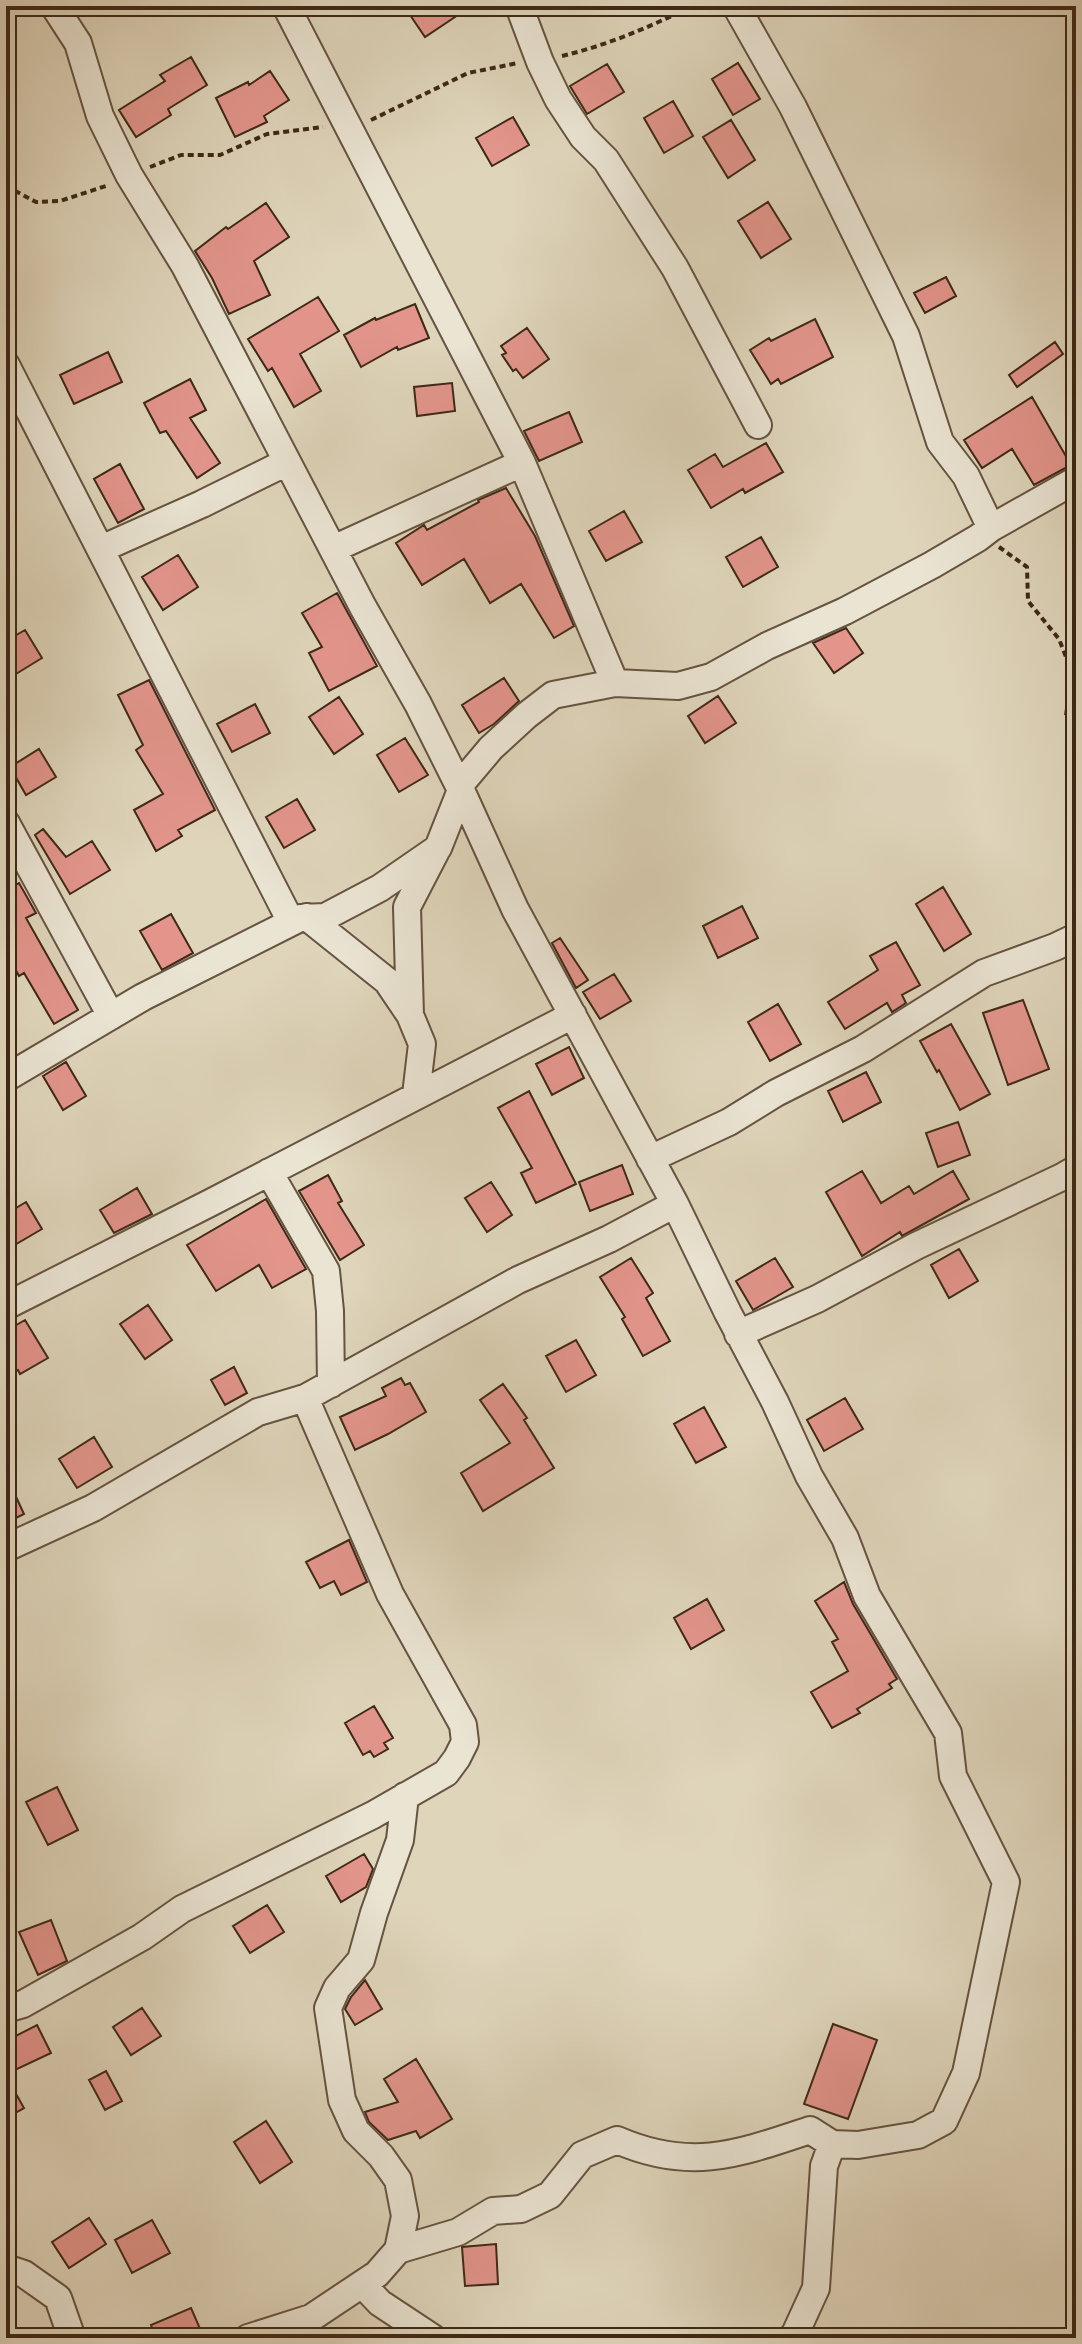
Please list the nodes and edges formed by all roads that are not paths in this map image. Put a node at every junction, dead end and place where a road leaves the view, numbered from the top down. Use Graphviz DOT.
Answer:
graph roads {
  1 [pos="54,6"];
  2 [pos="286,6"];
  3 [pos="519,6"];
  4 [pos="736,6"];
  5 [pos="6,365"];
  6 [pos="13,395"];
  7 [pos="758,425"];
  8 [pos="287,462"];
  9 [pos="522,463"];
  10 [pos="1076,480"];
  11 [pos="984,533"];
  12 [pos="101,549"];
  13 [pos="333,549"];
  14 [pos="615,683"];
  15 [pos="460,788"];
  16 [pos="6,823"];
  17 [pos="438,848"];
  18 [pos="299,920"];
  19 [pos="1076,937"];
  20 [pos="410,1015"];
  21 [pos="573,1015"];
  22 [pos="111,1016"];
  23 [pos="6,1078"];
  24 [pos="416,1095"];
  25 [pos="650,1159"];
  26 [pos="1076,1169"];
  27 [pos="269,1172"];
  28 [pos="675,1204"];
  29 [pos="6,1306"];
  30 [pos="738,1334"];
  31 [pos="331,1384"];
  32 [pos="305,1398"];
  33 [pos="6,1548"];
  34 [pos="405,1796"];
  35 [pos="6,2009"];
  36 [pos="832,2144"];
  37 [pos="398,2250"];
  38 [pos="6,2268"];
  39 [pos="362,2284"];
  40 [pos="72,2338"];
  41 [pos="248,2338"];
  42 [pos="433,2338"];
  43 [pos="791,2338"];
  1 -- 8 [label="street"];
  2 -- 9 [label="street"];
  3 -- 7 [label="street"];
  4 -- 11 [label="street"];
  5 -- 6 [label="street"];
  6 -- 12 [label="street"];
  8 -- 12 [label="street"];
  8 -- 13 [label="street"];
  9 -- 13 [label="street"];
  9 -- 14 [label="street"];
  10 -- 11 [label="street"];
  11 -- 14 [label="street"];
  12 -- 18 [label="street"];
  13 -- 15 [label="street"];
  14 -- 15 [label="street"];
  15 -- 17 [label="street"];
  15 -- 21 [label="street"];
  16 -- 22 [label="street"];
  17 -- 18 [label="street"];
  17 -- 20 [label="street"];
  18 -- 20 [label="street"];
  18 -- 22 [label="street"];
  19 -- 25 [label="street"];
  20 -- 24 [label="street"];
  21 -- 24 [label="street"];
  21 -- 25 [label="street"];
  22 -- 23 [label="street"];
  24 -- 27 [label="street"];
  25 -- 28 [label="street"];
  26 -- 30 [label="street"];
  27 -- 29 [label="street"];
  27 -- 31 [label="street"];
  28 -- 30 [label="street"];
  28 -- 31 [label="street"];
  30 -- 36 [label="street"];
  31 -- 32 [label="street"];
  32 -- 33 [label="street"];
  32 -- 34 [label="street"];
  34 -- 35 [label="street"];
  34 -- 37 [label="street"];
  36 -- 37 [label="street"];
  36 -- 43 [label="street"];
  37 -- 39 [label="street"];
  38 -- 40 [label="street"];
  39 -- 41 [label="street"];
  39 -- 42 [label="street"];
}
